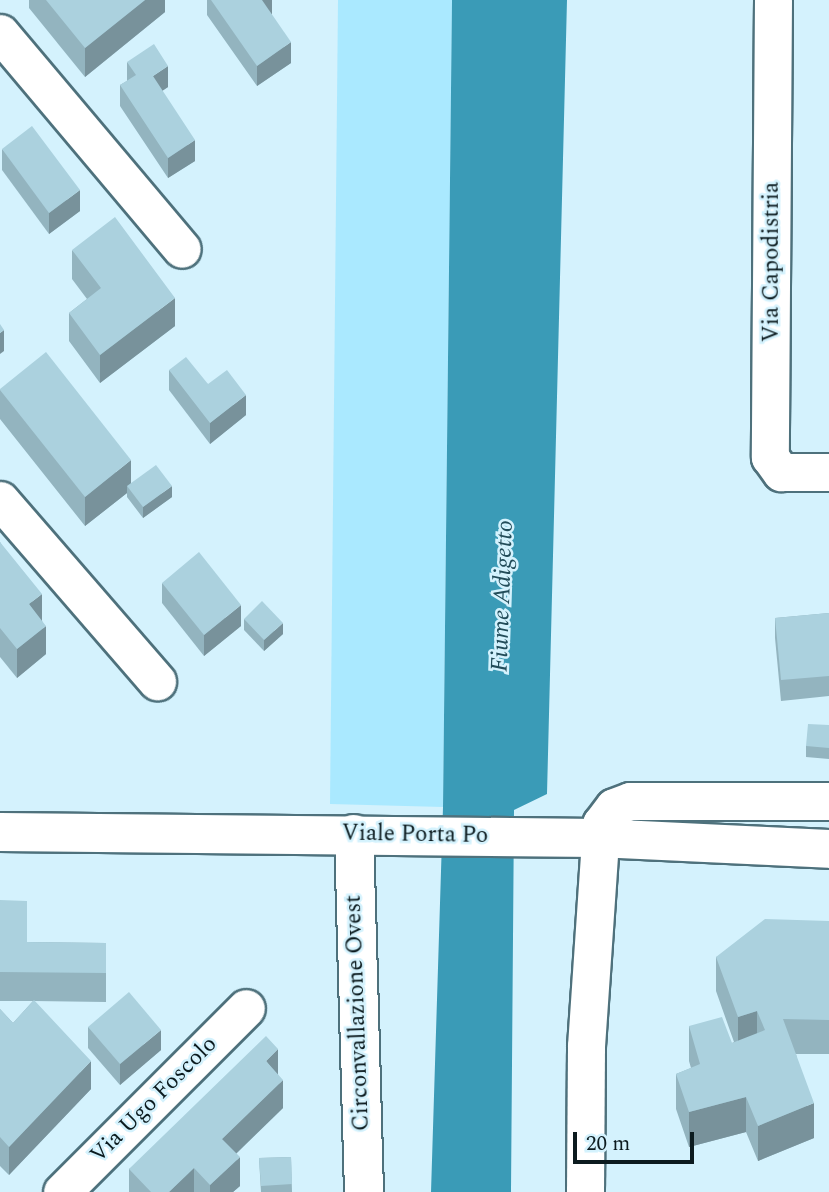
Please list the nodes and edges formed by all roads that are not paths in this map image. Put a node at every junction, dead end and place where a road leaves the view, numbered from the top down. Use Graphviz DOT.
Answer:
graph roads {
  1 [pos="773,0"];
  2 [pos="0,33"];
  3 [pos="182,249"];
  4 [pos="829,472"];
  5 [pos="0,500"];
  6 [pos="157,681"];
  7 [pos="829,801"];
  8 [pos="0,832"];
  9 [pos="354,834"];
  10 [pos="582,838"];
  11 [pos="829,849"];
  12 [pos="246,1008"];
  13 [pos="62,1192"];
  14 [pos="364,1192"];
  15 [pos="585,1192"];
  1 -- 4 [label="street, Via Capodistria"];
  2 -- 3 [label="street"];
  5 -- 6 [label="street"];
  7 -- 10 [label="street"];
  8 -- 9 [label="main road, Viale Porta Po"];
  9 -- 10 [label="main road, Viale Porta Po"];
  9 -- 14 [label="main road, Circonvallazione Ovest"];
  10 -- 11 [label="main road, Viale Porta Po"];
  10 -- 15 [label="street"];
  12 -- 13 [label="street, Via Ugo Foscolo"];
}
